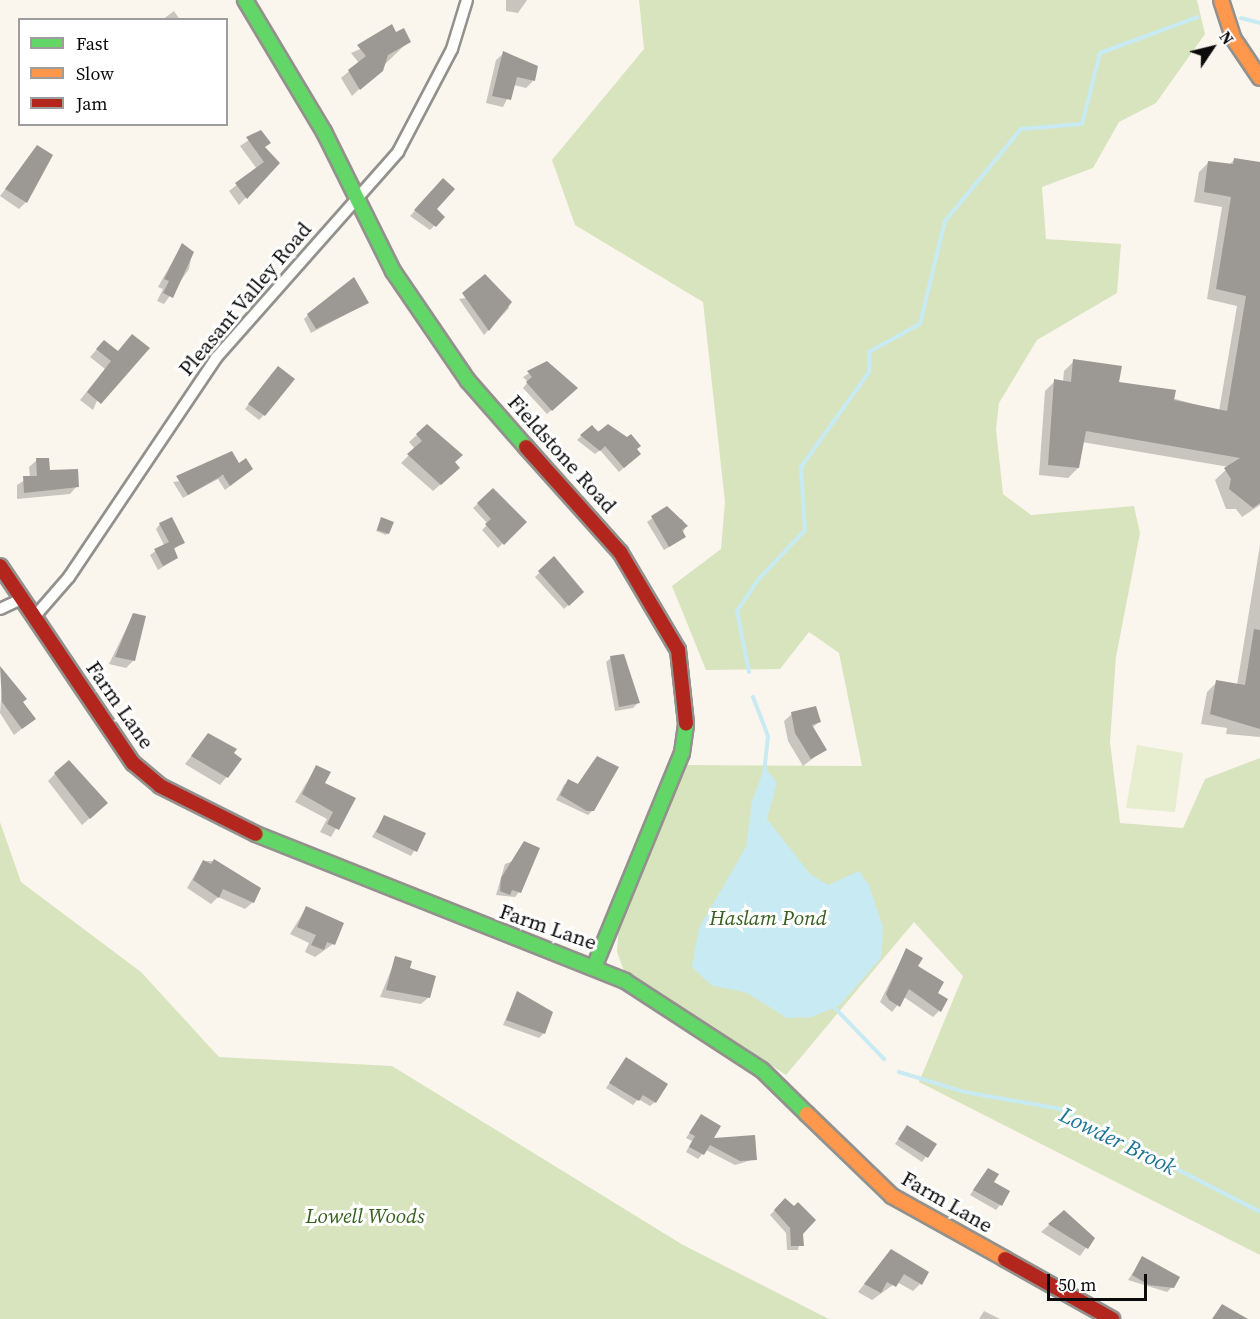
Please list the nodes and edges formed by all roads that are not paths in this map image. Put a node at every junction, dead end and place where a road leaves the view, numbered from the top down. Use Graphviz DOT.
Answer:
graph roads {
  1 [pos="245,0"];
  2 [pos="466,0"];
  3 [pos="1221,0"];
  4 [pos="1260,78"];
  5 [pos="357,199"];
  6 [pos="0,566"];
  7 [pos="24,598"];
  8 [pos="0,609"];
  9 [pos="36,615"];
  10 [pos="595,965"];
  11 [pos="1112,1319"];
  1 -- 5 [label="street, Fieldstone Road"];
  2 -- 5 [label="street, Pleasant Valley Road"];
  3 -- 4 [label="street"];
  5 -- 9 [label="street, Pleasant Valley Road"];
  5 -- 10 [label="street, Fieldstone Road"];
  6 -- 7 [label="street, Farm Lane"];
  7 -- 8 [label="street"];
  7 -- 9 [label="street, Farm Lane"];
  9 -- 10 [label="street, Farm Lane"];
  10 -- 11 [label="street, Farm Lane"];
}
